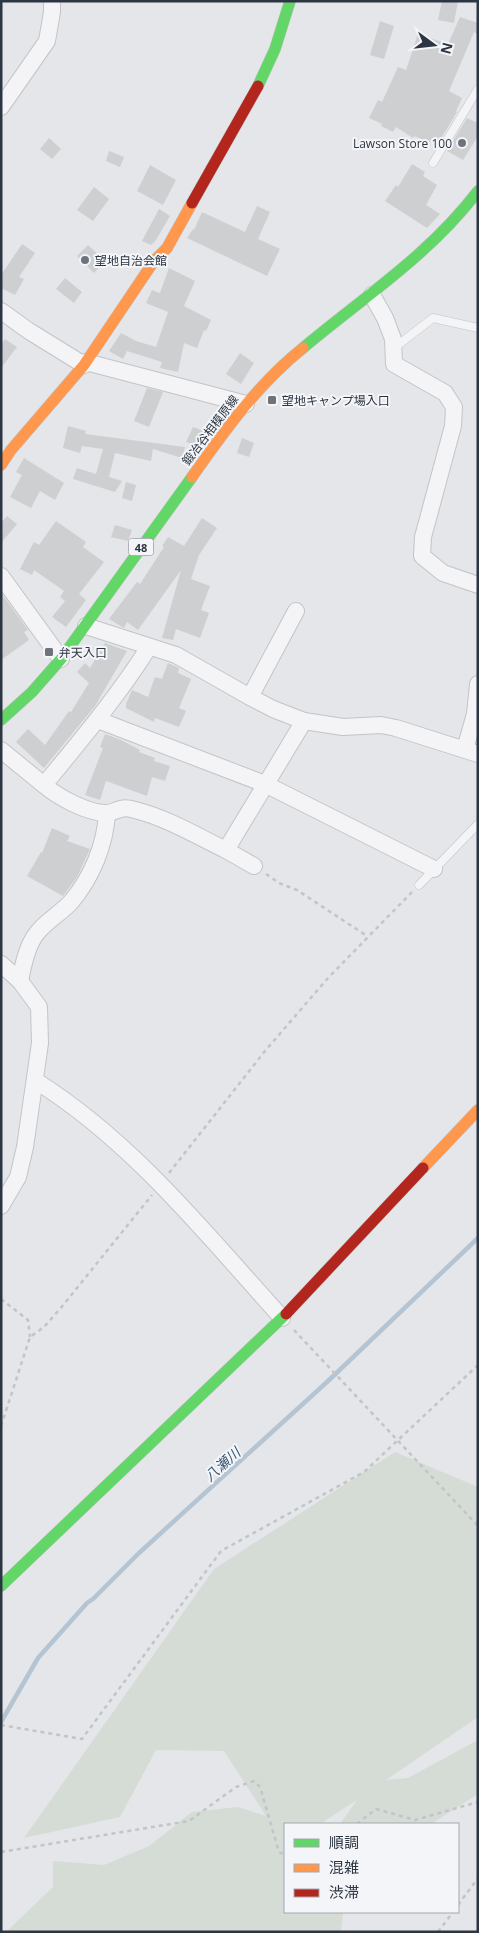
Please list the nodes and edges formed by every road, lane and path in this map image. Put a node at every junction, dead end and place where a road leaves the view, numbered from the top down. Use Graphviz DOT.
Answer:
graph roads {
  1 [pos="52,1"];
  2 [pos="290,1"];
  3 [pos="478,90"];
  4 [pos="1,106"];
  5 [pos="433,163"];
  6 [pos="478,191"];
  7 [pos="372,295"];
  8 [pos="2,313"];
  9 [pos="478,328"];
  10 [pos="393,348"];
  11 [pos="85,364"];
  12 [pos="246,404"];
  13 [pos="1,465"];
  14 [pos="1,576"];
  15 [pos="478,585"];
  16 [pos="296,611"];
  17 [pos="86,626"];
  18 [pos="149,647"];
  19 [pos="62,659"];
  20 [pos="478,684"];
  21 [pos="250,698"];
  22 [pos="1,720"];
  23 [pos="98,720"];
  24 [pos="304,720"];
  25 [pos="1,750"];
  26 [pos="471,752"];
  27 [pos="265,784"];
  28 [pos="44,785"];
  29 [pos="107,814"];
  30 [pos="478,824"];
  31 [pos="226,850"];
  32 [pos="254,866"];
  33 [pos="434,869"];
  34 [pos="419,885"];
  35 [pos="367,936"];
  36 [pos="1,964"];
  37 [pos="20,980"];
  38 [pos="36,1081"];
  39 [pos="478,1110"];
  40 [pos="161,1184"];
  41 [pos="1,1206"];
  42 [pos="1,1299"];
  43 [pos="282,1318"];
  44 [pos="30,1337"];
  45 [pos="478,1365"];
  46 [pos="1,1426"];
  47 [pos="396,1440"];
  48 [pos="478,1526"];
  49 [pos="1,1586"];
  50 [pos="1,1725"];
  51 [pos="478,1802"];
  52 [pos="358,1823"];
  53 [pos="1,1852"];
  54 [pos="284,1854"];
  55 [pos="478,1878"];
  56 [pos="459,1904"];
  57 [pos="452,1913"];
  58 [pos="438,1932"];
  1 -- 4 [label="street"];
  2 -- 11 [label="street"];
  3 -- 5 [label="lane"];
  6 -- 7 [label="street, 鍛冶谷相模原線 / 48"];
  7 -- 10 [label="street"];
  7 -- 12 [label="street, 鍛冶谷相模原線 / 48"];
  8 -- 11 [label="street"];
  9 -- 10 [label="lane"];
  10 -- 15 [label="street"];
  11 -- 12 [label="street"];
  11 -- 13 [label="street"];
  12 -- 17 [label="street, 鍛冶谷相模原線 / 48"];
  14 -- 19 [label="street"];
  16 -- 21 [label="street"];
  17 -- 18 [label="street"];
  17 -- 19 [label="street, 鍛冶谷相模原線 / 48"];
  18 -- 21 [label="street"];
  18 -- 23 [label="street"];
  19 -- 22 [label="street, 鍛冶谷相模原線 / 48"];
  20 -- 26 [label="street"];
  21 -- 24 [label="street"];
  23 -- 27 [label="street"];
  23 -- 28 [label="street"];
  24 -- 26 [label="street"];
  24 -- 27 [label="street"];
  25 -- 28 [label="street"];
  27 -- 31 [label="street"];
  27 -- 33 [label="street"];
  28 -- 29 [label="street"];
  29 -- 31 [label="street"];
  29 -- 37 [label="street"];
  30 -- 33 [label="lane"];
  31 -- 32 [label="street"];
  32 -- 35 [label="path"];
  33 -- 34 [label="lane"];
  34 -- 35 [label="path"];
  35 -- 40 [label="path"];
  36 -- 37 [label="street"];
  37 -- 38 [label="street"];
  38 -- 40 [label="street"];
  38 -- 41 [label="street"];
  39 -- 43 [label="street"];
  40 -- 43 [label="street"];
  40 -- 44 [label="path"];
  42 -- 44 [label="path"];
  43 -- 47 [label="path"];
  43 -- 49 [label="street"];
  44 -- 46 [label="path"];
  45 -- 47 [label="path"];
  47 -- 48 [label="path"];
  47 -- 50 [label="path"];
  51 -- 52 [label="path"];
  53 -- 54 [label="path"];
  55 -- 56 [label="path"];
  57 -- 58 [label="path"];
}
